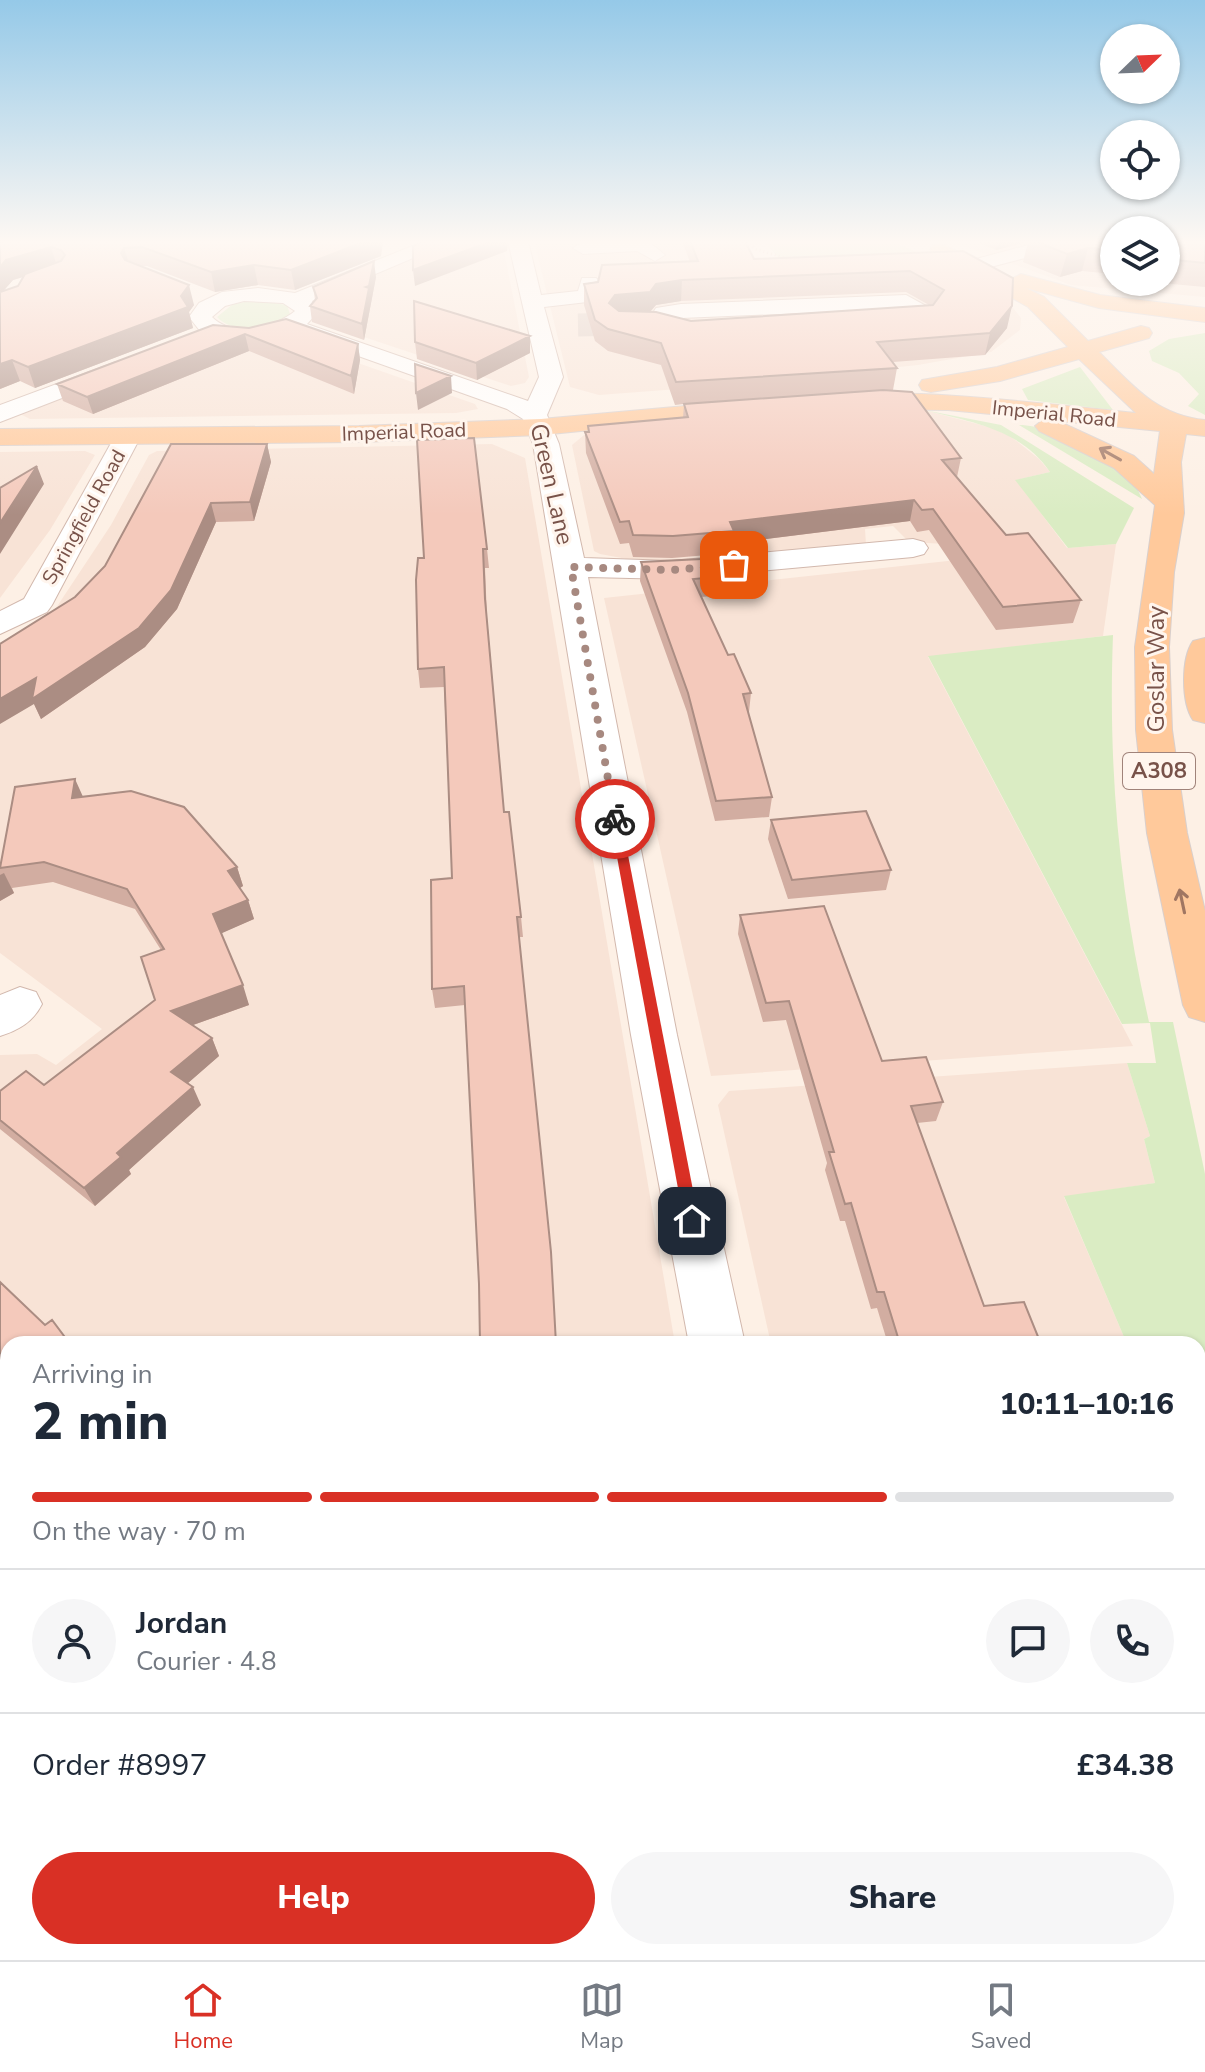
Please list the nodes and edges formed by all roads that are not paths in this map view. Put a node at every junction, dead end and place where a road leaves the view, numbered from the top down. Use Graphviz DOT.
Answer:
graph roads {
  1 [pos="209,332"];
  2 [pos="311,332"];
  3 [pos="536,332"];
  4 [pos="675,332"];
  5 [pos="700,332"];
  6 [pos="1069,332"];
  7 [pos="1144,332"];
  8 [pos="1141,333"];
  9 [pos="187,341"];
  10 [pos="1082,347"];
  11 [pos="144,358"];
  12 [pos="973,405"];
  13 [pos="762,407"];
  14 [pos="0,414"];
  15 [pos="537,421"];
  16 [pos="1162,425"];
  17 [pos="1205,428"];
  18 [pos="128,436"];
  19 [pos="0,437"];
  20 [pos="1205,442"];
  21 [pos="1170,503"];
  22 [pos="913,548"];
  23 [pos="571,567"];
  24 [pos="0,624"];
  25 [pos="1205,648"];
  26 [pos="1205,712"];
  27 [pos="1205,1005"];
  28 [pos="715,1336"];
  1 -- 9 [label="street"];
  2 -- 15 [label="street"];
  3 -- 15 [label="street, Green Lane"];
  4 -- 5 [label="street"];
  6 -- 10 [label="main road"];
  7 -- 8 [label="main road, Imperial Road"];
  8 -- 10 [label="main road, Imperial Road"];
  8 -- 16 [label="main road"];
  10 -- 12 [label="main road, Imperial Road"];
  10 -- 16 [label="main road"];
  11 -- 14 [label="street"];
  12 -- 16 [label="main road, Imperial Road"];
  21 -- 12 [label="main road, one-way"];
  13 -- 15 [label="main road, Imperial Road"];
  15 -- 18 [label="main road, Imperial Road"];
  15 -- 23 [label="street, Green Lane"];
  16 -- 17 [label="main road, Imperial Road"];
  16 -- 20 [label="main road"];
  16 -- 21 [label="main road, Goslar Way / A308"];
  18 -- 19 [label="main road, Imperial Road"];
  18 -- 24 [label="street, Springfield Road"];
  27 -- 21 [label="main road, Goslar Way / A308, one-way"];
  22 -- 23 [label="street"];
  23 -- 28 [label="street, Green Lane"];
  25 -- 26 [label="main road, Goslar Way"];
}
